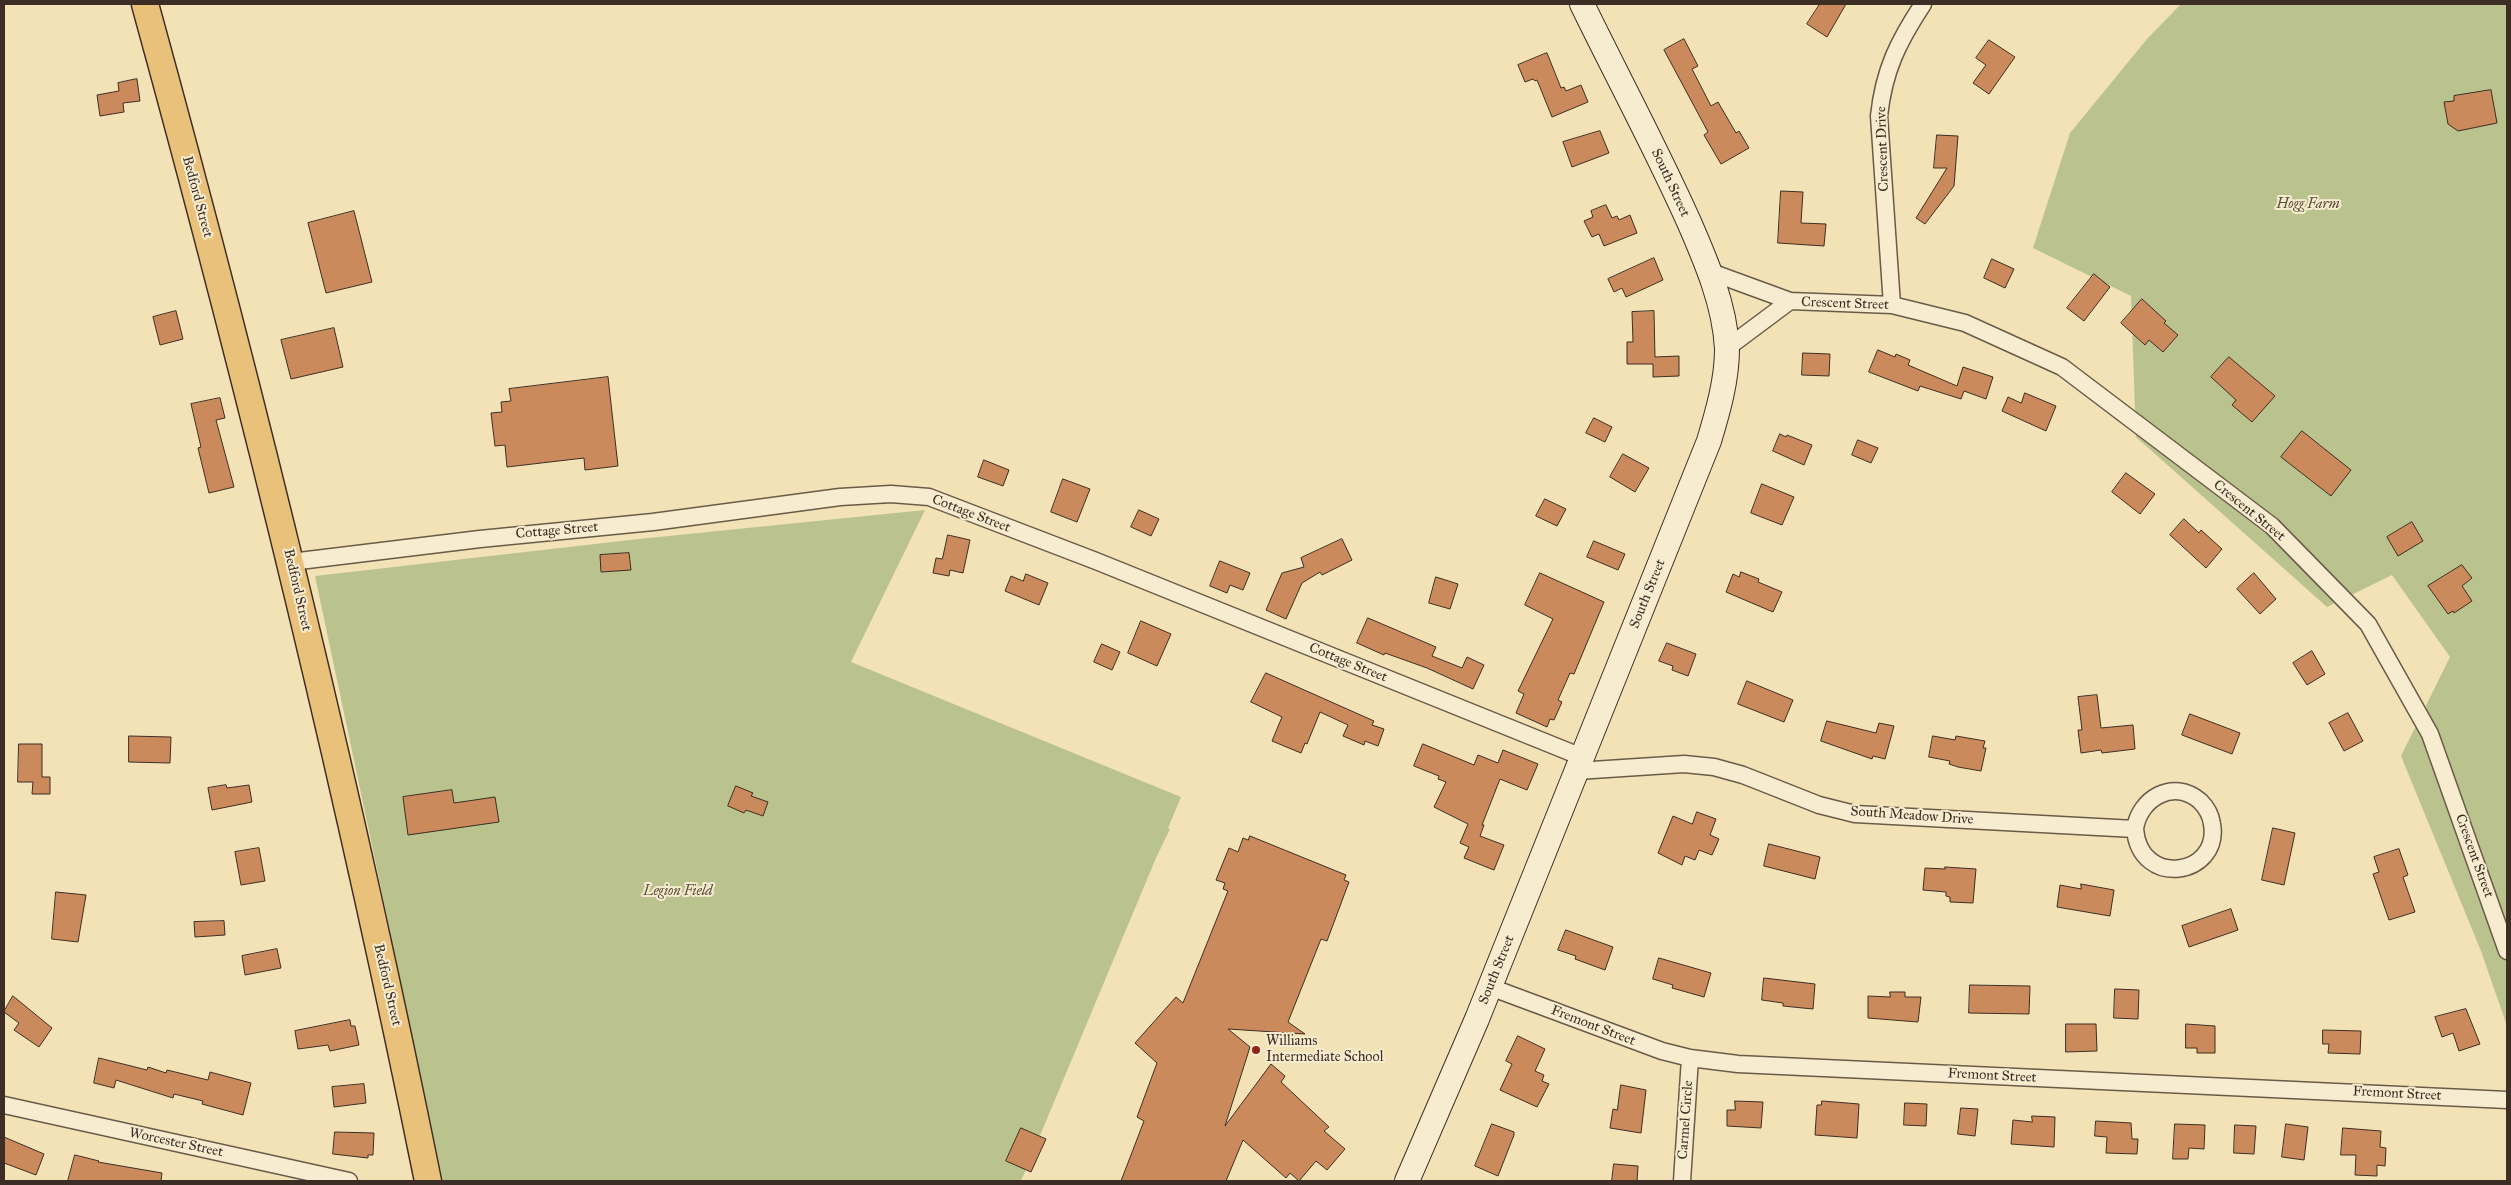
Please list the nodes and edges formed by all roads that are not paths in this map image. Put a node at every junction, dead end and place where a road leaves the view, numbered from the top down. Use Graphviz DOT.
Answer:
graph roads {
  1 [pos="145,4"];
  2 [pos="1582,4"];
  3 [pos="1923,4"];
  4 [pos="1708,271"];
  5 [pos="1790,302"];
  6 [pos="1892,305"];
  7 [pos="1727,348"];
  8 [pos="291,562"];
  9 [pos="1580,764"];
  10 [pos="2135,829"];
  11 [pos="2507,951"];
  12 [pos="1490,987"];
  13 [pos="1690,1058"];
  14 [pos="2507,1100"];
  15 [pos="4,1105"];
  16 [pos="349,1181"];
  17 [pos="428,1181"];
  18 [pos="1407,1181"];
  19 [pos="1682,1181"];
  1 -- 8 [label="main road, Bedford Street"];
  2 -- 4 [label="street, South Street"];
  3 -- 6 [label="street, Crescent Drive"];
  4 -- 5 [label="street, Crescent Street"];
  4 -- 7 [label="street, South Street"];
  5 -- 6 [label="street, Crescent Street"];
  5 -- 7 [label="street, Crescent Street"];
  6 -- 11 [label="street, Crescent Street"];
  7 -- 9 [label="street, South Street"];
  8 -- 9 [label="street, Cottage Street"];
  8 -- 17 [label="main road, Bedford Street"];
  9 -- 10 [label="street, South Meadow Drive"];
  9 -- 12 [label="street, South Street"];
  10 -- 10 [label="street"];
  12 -- 13 [label="street, Fremont Street"];
  12 -- 18 [label="street, South Street"];
  13 -- 14 [label="street, Fremont Street"];
  13 -- 19 [label="street, Carmel Circle"];
  15 -- 16 [label="street, Worcester Street"];
}
